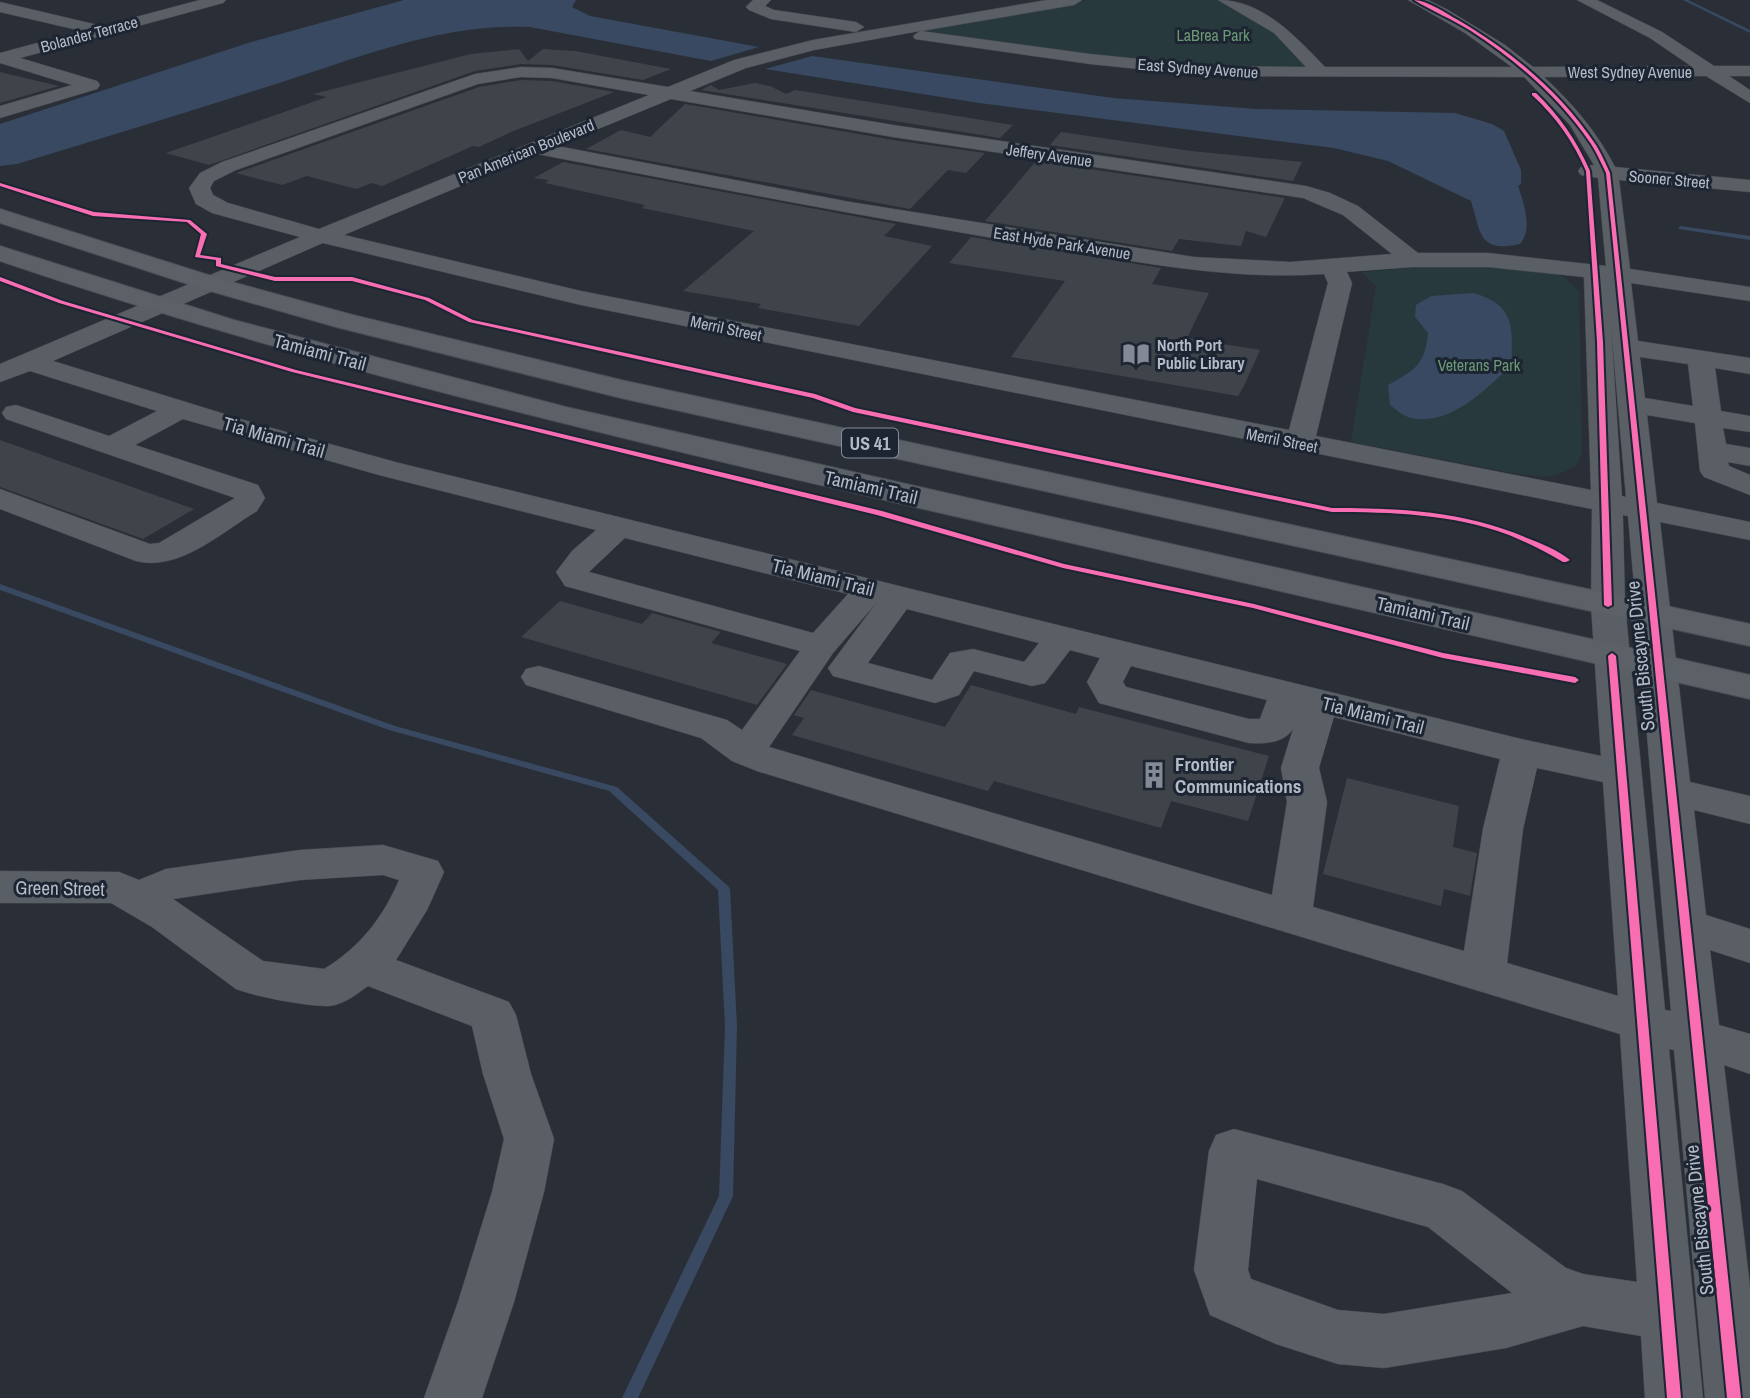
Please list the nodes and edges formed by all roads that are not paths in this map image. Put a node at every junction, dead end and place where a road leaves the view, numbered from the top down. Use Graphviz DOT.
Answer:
graph roads {
  1 [pos="218,0"];
  2 [pos="763,0"];
  3 [pos="1074,0"];
  4 [pos="1226,0"];
  5 [pos="1400,0"];
  6 [pos="1416,0"];
  7 [pos="1585,0"];
  8 [pos="0,7"];
  9 [pos="102,31"];
  10 [pos="887,32"];
  11 [pos="0,62"];
  12 [pos="1713,71"];
  13 [pos="1750,71"];
  14 [pos="1518,72"];
  15 [pos="1321,73"];
  16 [pos="665,93"];
  17 [pos="1750,97"];
  18 [pos="0,112"];
  19 [pos="535,148"];
  20 [pos="1598,172"];
  21 [pos="1750,186"];
  22 [pos="0,216"];
  23 [pos="321,236"];
  24 [pos="0,253"];
  25 [pos="1412,260"];
  26 [pos="1333,268"];
  27 [pos="1607,273"];
  28 [pos="212,284"];
  29 [pos="1750,295"];
  30 [pos="158,307"];
  31 [pos="1627,347"];
  32 [pos="1700,358"];
  33 [pos="1750,366"];
  34 [pos="15,368"];
  35 [pos="1632,404"];
  36 [pos="179,410"];
  37 [pos="16,413"];
  38 [pos="1710,417"];
  39 [pos="1750,424"];
  40 [pos="1300,443"];
  41 [pos="111,446"];
  42 [pos="1713,450"];
  43 [pos="1750,457"];
  44 [pos="1750,486"];
  45 [pos="0,498"];
  46 [pos="1625,507"];
  47 [pos="620,526"];
  48 [pos="1750,531"];
  49 [pos="572,572"];
  50 [pos="885,593"];
  51 [pos="1608,605"];
  52 [pos="1653,614"];
  53 [pos="1750,635"];
  54 [pos="1062,637"];
  55 [pos="826,643"];
  56 [pos="1612,656"];
  57 [pos="1658,666"];
  58 [pos="539,677"];
  59 [pos="1750,687"];
  60 [pos="1304,698"];
  61 [pos="746,752"];
  62 [pos="1521,752"];
  63 [pos="1622,773"];
  64 [pos="1672,792"];
  65 [pos="1750,810"];
  66 [pos="0,887"];
  67 [pos="129,894"];
  68 [pos="1290,916"];
  69 [pos="1687,925"];
  70 [pos="1750,946"];
  71 [pos="363,966"];
  72 [pos="1483,972"];
  73 [pos="1643,1022"];
  74 [pos="1699,1039"];
  75 [pos="1750,1054"];
  76 [pos="1583,1300"];
  77 [pos="1671,1352"];
  78 [pos="1738,1379"];
  79 [pos="453,1398"];
  1 -- 9 [label="street, Bolander Terrace"];
  2 -- 10 [label="street, East Sydney Avenue"];
  3 -- 10 [label="street, Pan American Boulevard"];
  4 -- 15 [label="street"];
  5 -- 14 [label="street, South Biscayne Drive"];
  6 -- 14 [label="street, South Biscayne Drive"];
  7 -- 12 [label="street"];
  8 -- 9 [label="street"];
  9 -- 11 [label="street, Bolander Terrace"];
  10 -- 15 [label="street, East Sydney Avenue"];
  10 -- 16 [label="street, Pan American Boulevard"];
  11 -- 18 [label="street"];
  12 -- 13 [label="street, West Sydney Avenue"];
  12 -- 14 [label="street, West Sydney Avenue"];
  12 -- 17 [label="street"];
  14 -- 15 [label="street, East Sydney Avenue"];
  14 -- 20 [label="street, South Biscayne Drive"];
  16 -- 19 [label="street, Pan American Boulevard"];
  16 -- 23 [label="street, Merril Street"];
  16 -- 25 [label="street, Jeffery Avenue"];
  19 -- 23 [label="street, Pan American Boulevard"];
  19 -- 26 [label="street, East Hyde Park Avenue"];
  20 -- 21 [label="street, Sooner Street"];
  20 -- 27 [label="street, South Biscayne Drive"];
  22 -- 28 [label="main road, Tamiami Trail / US 41"];
  23 -- 28 [label="street, Pan American Boulevard"];
  23 -- 40 [label="street, Merril Street"];
  24 -- 30 [label="main road, Tamiami Trail / US 41"];
  25 -- 26 [label="street, East Hyde Park Avenue"];
  25 -- 27 [label="street, East Hyde Park Avenue"];
  26 -- 40 [label="street"];
  27 -- 29 [label="street, East Hyde Park Avenue"];
  27 -- 31 [label="street, South Biscayne Drive"];
  27 -- 46 [label="street, South Biscayne Drive"];
  28 -- 30 [label="street, Pan American Boulevard"];
  28 -- 51 [label="main road, Tamiami Trail / US 41"];
  30 -- 34 [label="street, Pan American Boulevard"];
  30 -- 56 [label="main road, Tamiami Trail / US 41"];
  31 -- 32 [label="street"];
  31 -- 35 [label="street, South Biscayne Drive"];
  32 -- 33 [label="street"];
  32 -- 38 [label="street"];
  34 -- 36 [label="street, Tia Miami Trail"];
  35 -- 38 [label="street"];
  35 -- 46 [label="street, South Biscayne Drive"];
  36 -- 41 [label="street"];
  36 -- 47 [label="street, Tia Miami Trail"];
  37 -- 41 [label="street"];
  38 -- 39 [label="street"];
  38 -- 42 [label="street"];
  40 -- 46 [label="street, Merril Street"];
  41 -- 45 [label="street"];
  42 -- 43 [label="street"];
  42 -- 44 [label="street"];
  46 -- 48 [label="street, Merril Street"];
  46 -- 51 [label="street, South Biscayne Drive"];
  46 -- 52 [label="street, South Biscayne Drive"];
  47 -- 49 [label="street"];
  47 -- 50 [label="street, Tia Miami Trail"];
  49 -- 55 [label="street"];
  50 -- 54 [label="street, Tia Miami Trail"];
  50 -- 54 [label="street"];
  50 -- 55 [label="street"];
  51 -- 52 [label="main road, Tamiami Trail / US 41"];
  51 -- 56 [label="street, South Biscayne Drive"];
  52 -- 53 [label="main road, Tamiami Trail / US 41"];
  52 -- 57 [label="street, South Biscayne Drive"];
  54 -- 60 [label="street, Tia Miami Trail"];
  55 -- 61 [label="street"];
  56 -- 57 [label="main road, Tamiami Trail / US 41"];
  56 -- 63 [label="street, South Biscayne Drive"];
  57 -- 59 [label="main road, Tamiami Trail / US 41"];
  57 -- 64 [label="street, South Biscayne Drive"];
  58 -- 61 [label="street"];
  60 -- 62 [label="street, Tia Miami Trail"];
  60 -- 68 [label="street"];
  61 -- 68 [label="street"];
  62 -- 63 [label="street, Tia Miami Trail"];
  62 -- 72 [label="street"];
  63 -- 73 [label="street, South Biscayne Drive"];
  64 -- 65 [label="street"];
  64 -- 69 [label="street, South Biscayne Drive"];
  66 -- 67 [label="street, Green Street"];
  67 -- 71 [label="street"];
  67 -- 71 [label="street"];
  68 -- 72 [label="street"];
  69 -- 70 [label="street"];
  69 -- 74 [label="street, South Biscayne Drive"];
  71 -- 79 [label="street"];
  72 -- 73 [label="street"];
  73 -- 74 [label="street"];
  73 -- 77 [label="street, South Biscayne Drive"];
  74 -- 75 [label="street"];
  74 -- 78 [label="street, South Biscayne Drive"];
  76 -- 76 [label="street"];
  76 -- 77 [label="street"];
  77 -- 78 [label="street"];
}
